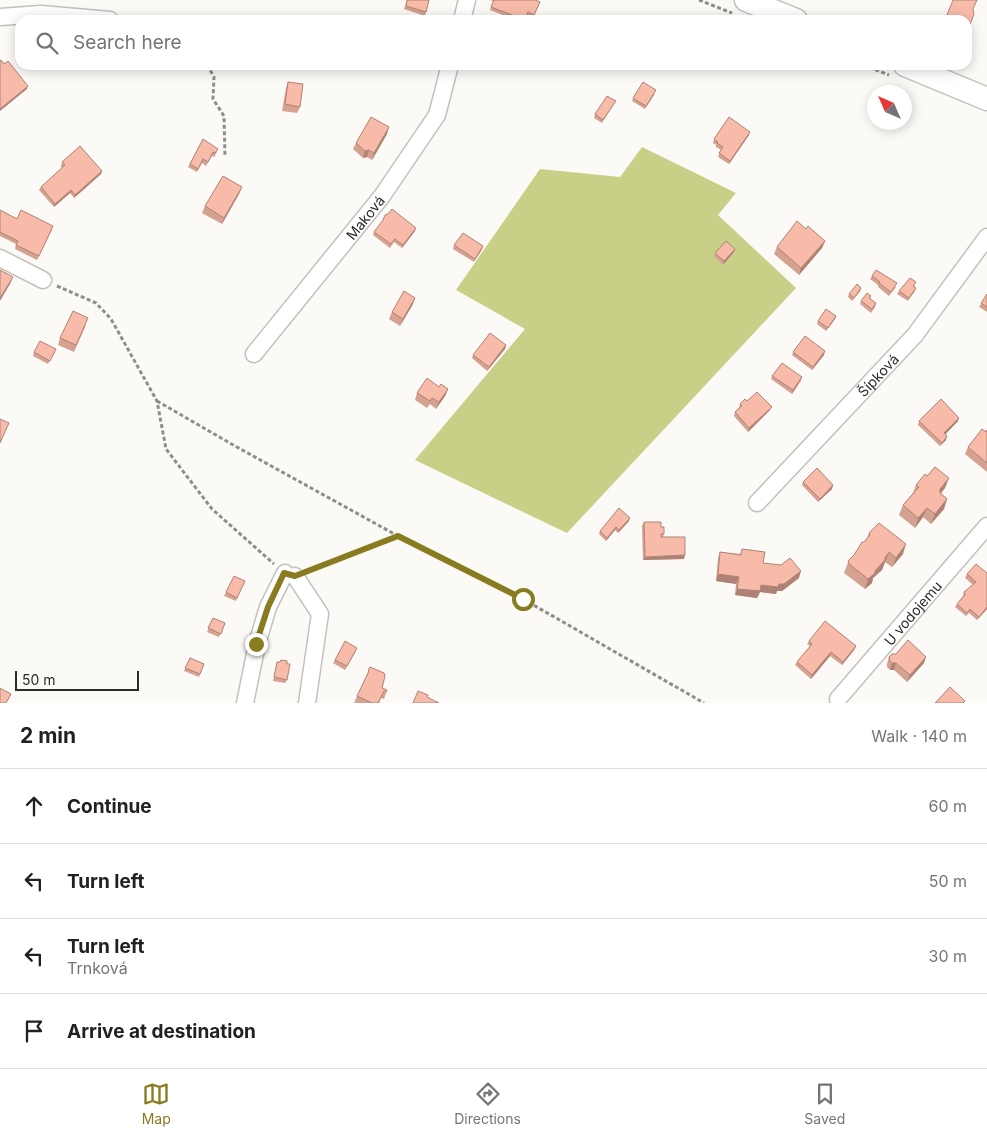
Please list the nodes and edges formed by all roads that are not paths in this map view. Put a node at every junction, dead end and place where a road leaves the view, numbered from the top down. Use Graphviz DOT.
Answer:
graph roads {
  1 [pos="467,0"];
  2 [pos="743,8"];
  3 [pos="27,15"];
  4 [pos="52,15"];
  5 [pos="463,15"];
  6 [pos="774,15"];
  7 [pos="15,16"];
  8 [pos="0,17"];
  9 [pos="449,70"];
  10 [pos="917,70"];
  11 [pos="987,99"];
  12 [pos="987,237"];
  13 [pos="0,258"];
  14 [pos="43,280"];
  15 [pos="254,354"];
  16 [pos="757,503"];
  17 [pos="987,526"];
  18 [pos="838,700"];
  19 [pos="245,703"];
  20 [pos="307,703"];
  1 -- 5 [label="street"];
  2 -- 6 [label="main road"];
  3 -- 4 [label="street"];
  7 -- 8 [label="street"];
  9 -- 15 [label="street, Maková"];
  10 -- 11 [label="main road"];
  12 -- 16 [label="street, Šípková"];
  13 -- 14 [label="street"];
  17 -- 18 [label="street, U vodojemu"];
  19 -- 20 [label="street"];
}
